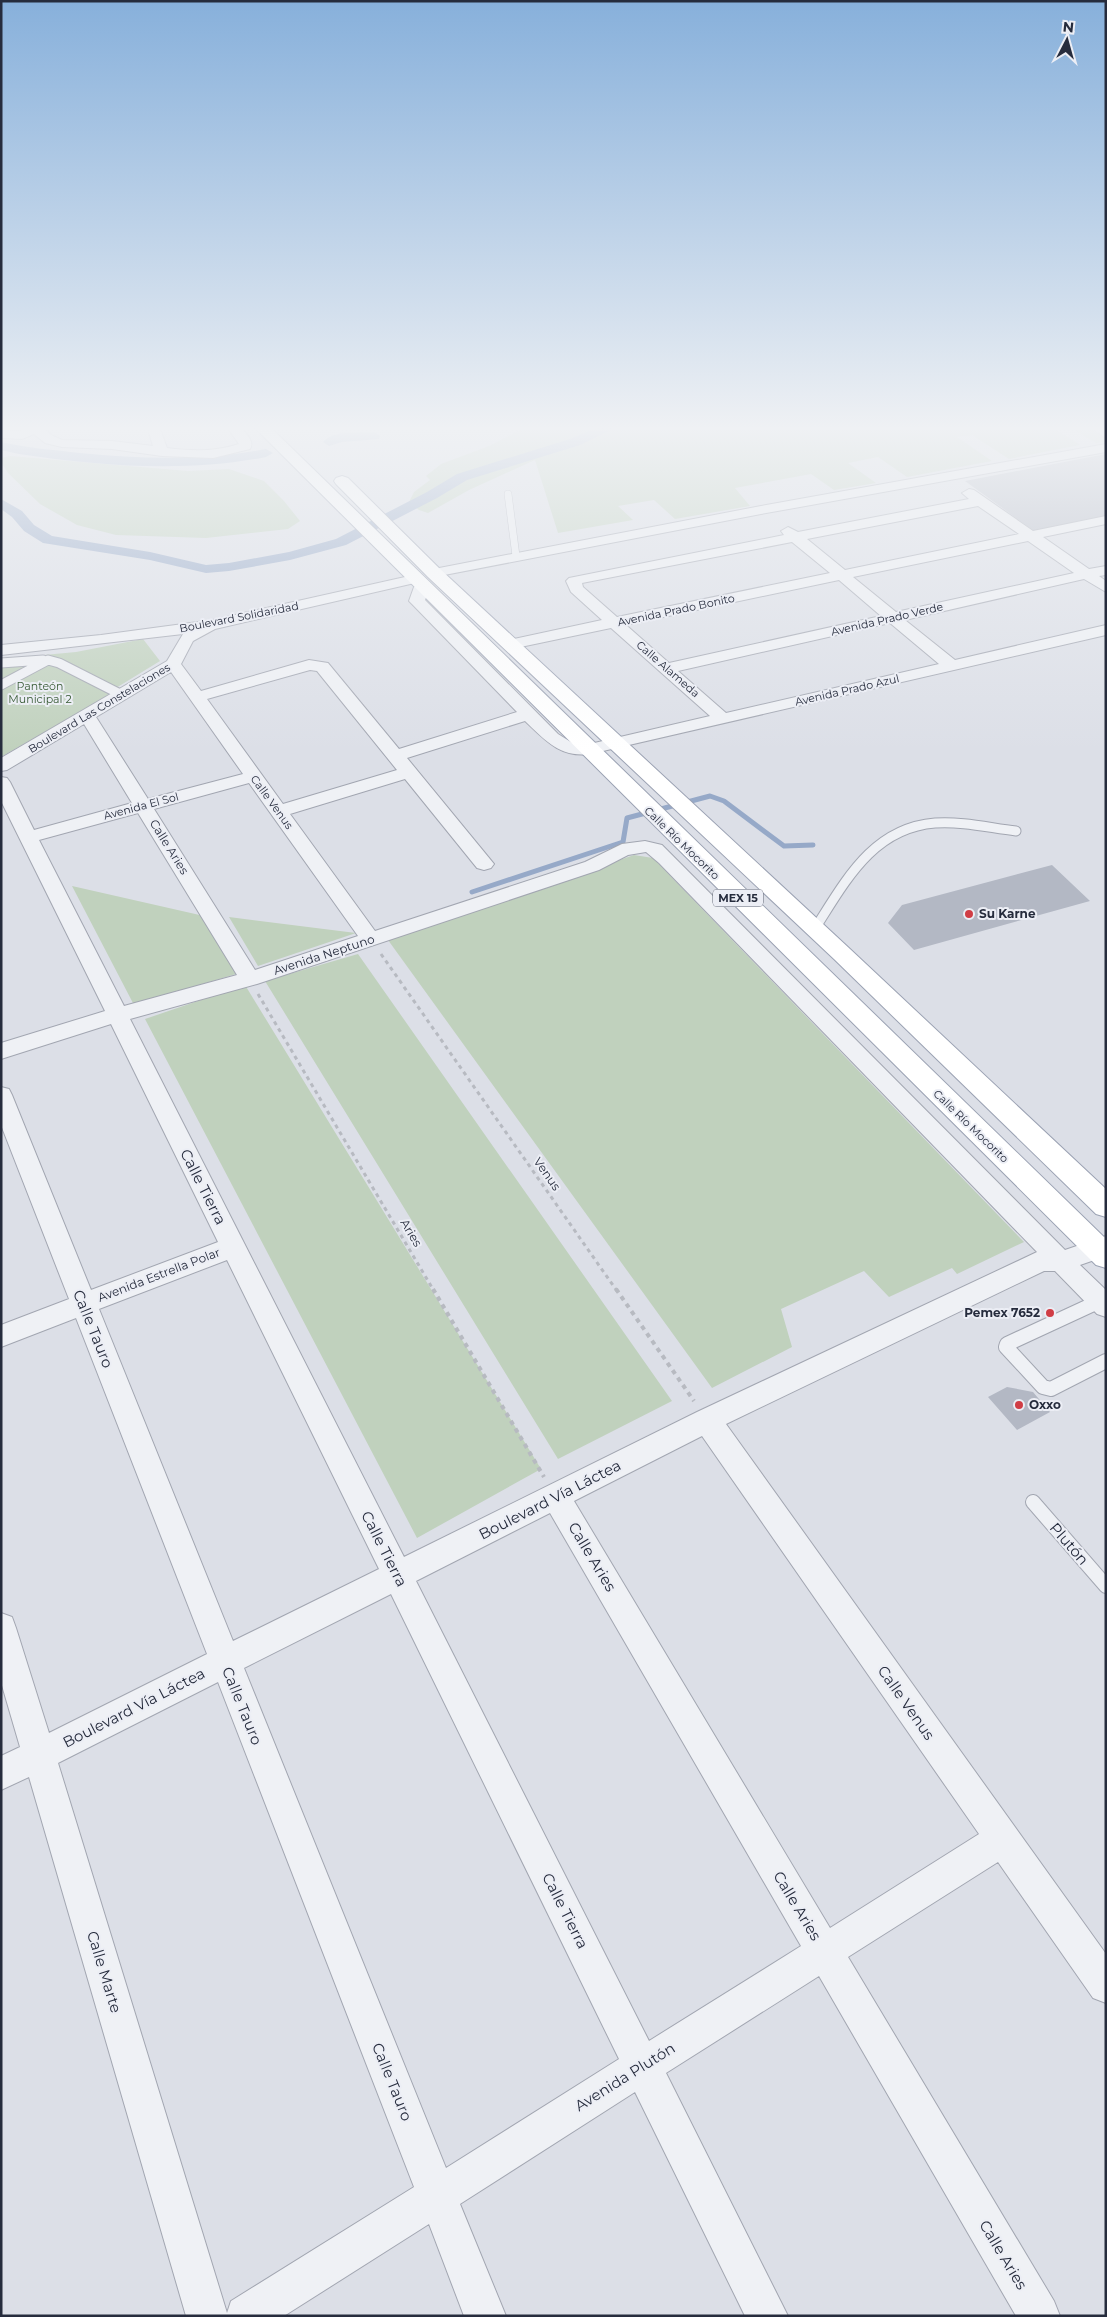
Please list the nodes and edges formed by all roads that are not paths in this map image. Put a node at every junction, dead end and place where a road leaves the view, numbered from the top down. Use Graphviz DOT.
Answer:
graph roads {
  1 [pos="368,534"];
  2 [pos="396,534"];
  3 [pos="513,534"];
  4 [pos="632,534"];
  5 [pos="792,534"];
  6 [pos="811,534"];
  7 [pos="1027,534"];
  8 [pos="1039,534"];
  9 [pos="1030,536"];
  10 [pos="796,537"];
  11 [pos="516,556"];
  12 [pos="1106,570"];
  13 [pos="1086,574"];
  14 [pos="842,575"];
  15 [pos="424,580"];
  16 [pos="1106,588"];
  17 [pos="893,617"];
  18 [pos="614,623"];
  19 [pos="213,625"];
  20 [pos="1106,630"];
  21 [pos="511,644"];
  22 [pos="1,650"];
  23 [pos="48,660"];
  24 [pos="1,662"];
  25 [pos="173,664"];
  26 [pos="952,666"];
  27 [pos="668,668"];
  28 [pos="1,684"];
  29 [pos="122,695"];
  30 [pos="196,697"];
  31 [pos="529,714"];
  32 [pos="87,716"];
  33 [pos="723,719"];
  34 [pos="616,744"];
  35 [pos="588,750"];
  36 [pos="395,756"];
  37 [pos="1,766"];
  38 [pos="408,772"];
  39 [pos="254,776"];
  40 [pos="1,782"];
  41 [pos="142,804"];
  42 [pos="278,811"];
  43 [pos="1016,831"];
  44 [pos="28,837"];
  45 [pos="484,864"];
  46 [pos="814,930"];
  47 [pos="371,939"];
  48 [pos="250,979"];
  49 [pos="117,1016"];
  50 [pos="1,1051"];
  51 [pos="1,1095"];
  52 [pos="1106,1206"];
  53 [pos="233,1247"];
  54 [pos="1103,1251"];
  55 [pos="1061,1261"];
  56 [pos="83,1304"];
  57 [pos="1103,1304"];
  58 [pos="1,1336"];
  59 [pos="1106,1361"];
  60 [pos="707,1420"];
  61 [pos="556,1497"];
  62 [pos="1033,1502"];
  63 [pos="397,1575"];
  64 [pos="1106,1586"];
  65 [pos="1,1628"];
  66 [pos="225,1662"];
  67 [pos="39,1755"];
  68 [pos="1,1774"];
  69 [pos="1003,1839"];
  70 [pos="824,1952"];
  71 [pos="1106,1985"];
  72 [pos="642,2066"];
  73 [pos="437,2196"];
  74 [pos="207,2316"];
  75 [pos="246,2316"];
  76 [pos="485,2316"];
  77 [pos="767,2316"];
  78 [pos="1039,2316"];
  1 -- 15 [label="main road, Calle Río Mocorito / MEX 15"];
  2 -- 15 [label="main road, Calle Río Mocorito / MEX 15"];
  3 -- 11 [label="lane"];
  4 -- 11 [label="street, Boulevard Solidaridad"];
  5 -- 10 [label="street"];
  6 -- 10 [label="street"];
  7 -- 9 [label="street"];
  8 -- 9 [label="street, Avenida Prado Bonito"];
  9 -- 13 [label="street"];
  9 -- 14 [label="street, Avenida Prado Bonito"];
  10 -- 14 [label="street"];
  10 -- 18 [label="street, Calle Alameda"];
  11 -- 15 [label="street, Boulevard Solidaridad"];
  12 -- 13 [label="street, Avenida Prado Verde"];
  13 -- 16 [label="street"];
  13 -- 17 [label="street, Avenida Prado Verde"];
  14 -- 17 [label="street"];
  14 -- 18 [label="street, Avenida Prado Bonito"];
  15 -- 19 [label="street, Boulevard Solidaridad"];
  15 -- 21 [label="main road, Calle Río Mocorito / MEX 15"];
  15 -- 31 [label="street"];
  15 -- 35 [label="main road, Calle Río Mocorito / MEX 15"];
  17 -- 26 [label="street"];
  17 -- 27 [label="street, Avenida Prado Verde"];
  18 -- 21 [label="street, Avenida Prado Bonito"];
  18 -- 27 [label="street, Calle Alameda"];
  19 -- 22 [label="street, Boulevard Solidaridad"];
  19 -- 25 [label="street, Boulevard Las Constelaciones"];
  20 -- 26 [label="street, Avenida Prado Azul"];
  21 -- 34 [label="main road, Calle Río Mocorito / MEX 15"];
  23 -- 24 [label="lane"];
  23 -- 28 [label="lane"];
  23 -- 29 [label="lane"];
  25 -- 29 [label="street, Boulevard Las Constelaciones"];
  25 -- 30 [label="street, Calle Venus"];
  26 -- 33 [label="street, Avenida Prado Azul"];
  27 -- 33 [label="street, Calle Alameda"];
  29 -- 32 [label="street, Boulevard Las Constelaciones"];
  30 -- 36 [label="street"];
  30 -- 39 [label="street, Calle Venus"];
  31 -- 35 [label="street"];
  31 -- 36 [label="street"];
  32 -- 37 [label="street, Boulevard Las Constelaciones"];
  32 -- 41 [label="street, Calle Aries"];
  33 -- 34 [label="street, Avenida Prado Azul"];
  34 -- 35 [label="street, Avenida Prado Azul"];
  34 -- 46 [label="main road, Calle Río Mocorito / MEX 15"];
  35 -- 54 [label="main road, Calle Río Mocorito / MEX 15"];
  36 -- 38 [label="street"];
  38 -- 42 [label="street"];
  38 -- 45 [label="street"];
  39 -- 41 [label="street, Avenida El Sol"];
  39 -- 42 [label="street, Calle Venus"];
  40 -- 44 [label="street, Calle Tierra"];
  41 -- 44 [label="street, Avenida El Sol"];
  41 -- 48 [label="street, Calle Aries"];
  42 -- 47 [label="street, Calle Venus"];
  43 -- 46 [label="lane"];
  44 -- 49 [label="street, Calle Tierra"];
  46 -- 52 [label="main road, Calle Río Mocorito / MEX 15"];
  47 -- 48 [label="street, Avenida Neptuno"];
  47 -- 55 [label="street, Avenida Neptuno"];
  48 -- 49 [label="street, Avenida Neptuno"];
  49 -- 50 [label="street, Avenida Neptuno"];
  49 -- 53 [label="street, Calle Tierra"];
  51 -- 56 [label="street, Calle Tauro"];
  53 -- 56 [label="street, Avenida Estrella Polar"];
  53 -- 63 [label="street, Calle Tierra"];
  54 -- 55 [label="street, Boulevard Vía Láctea"];
  55 -- 57 [label="street"];
  55 -- 60 [label="street, Boulevard Vía Láctea"];
  56 -- 58 [label="street, Avenida Estrella Polar"];
  56 -- 66 [label="street, Calle Tauro"];
  57 -- 59 [label="lane"];
  60 -- 61 [label="street, Boulevard Vía Láctea"];
  60 -- 69 [label="street, Calle Venus"];
  61 -- 63 [label="street, Boulevard Vía Láctea"];
  61 -- 70 [label="street, Calle Aries"];
  62 -- 64 [label="lane, Plutón"];
  63 -- 66 [label="street, Boulevard Vía Láctea"];
  63 -- 72 [label="street, Calle Tierra"];
  65 -- 67 [label="street, Calle Marte"];
  66 -- 67 [label="street, Boulevard Vía Láctea"];
  66 -- 73 [label="street, Calle Tauro"];
  67 -- 68 [label="street, Boulevard Vía Láctea"];
  67 -- 74 [label="street, Calle Marte"];
  69 -- 70 [label="street, Avenida Plutón"];
  69 -- 71 [label="street, Calle Venus"];
  70 -- 72 [label="street, Avenida Plutón"];
  70 -- 78 [label="street, Calle Aries"];
  72 -- 73 [label="street, Avenida Plutón"];
  72 -- 77 [label="street, Calle Tierra"];
  73 -- 75 [label="street, Avenida Plutón"];
  73 -- 76 [label="street, Calle Tauro"];
}
